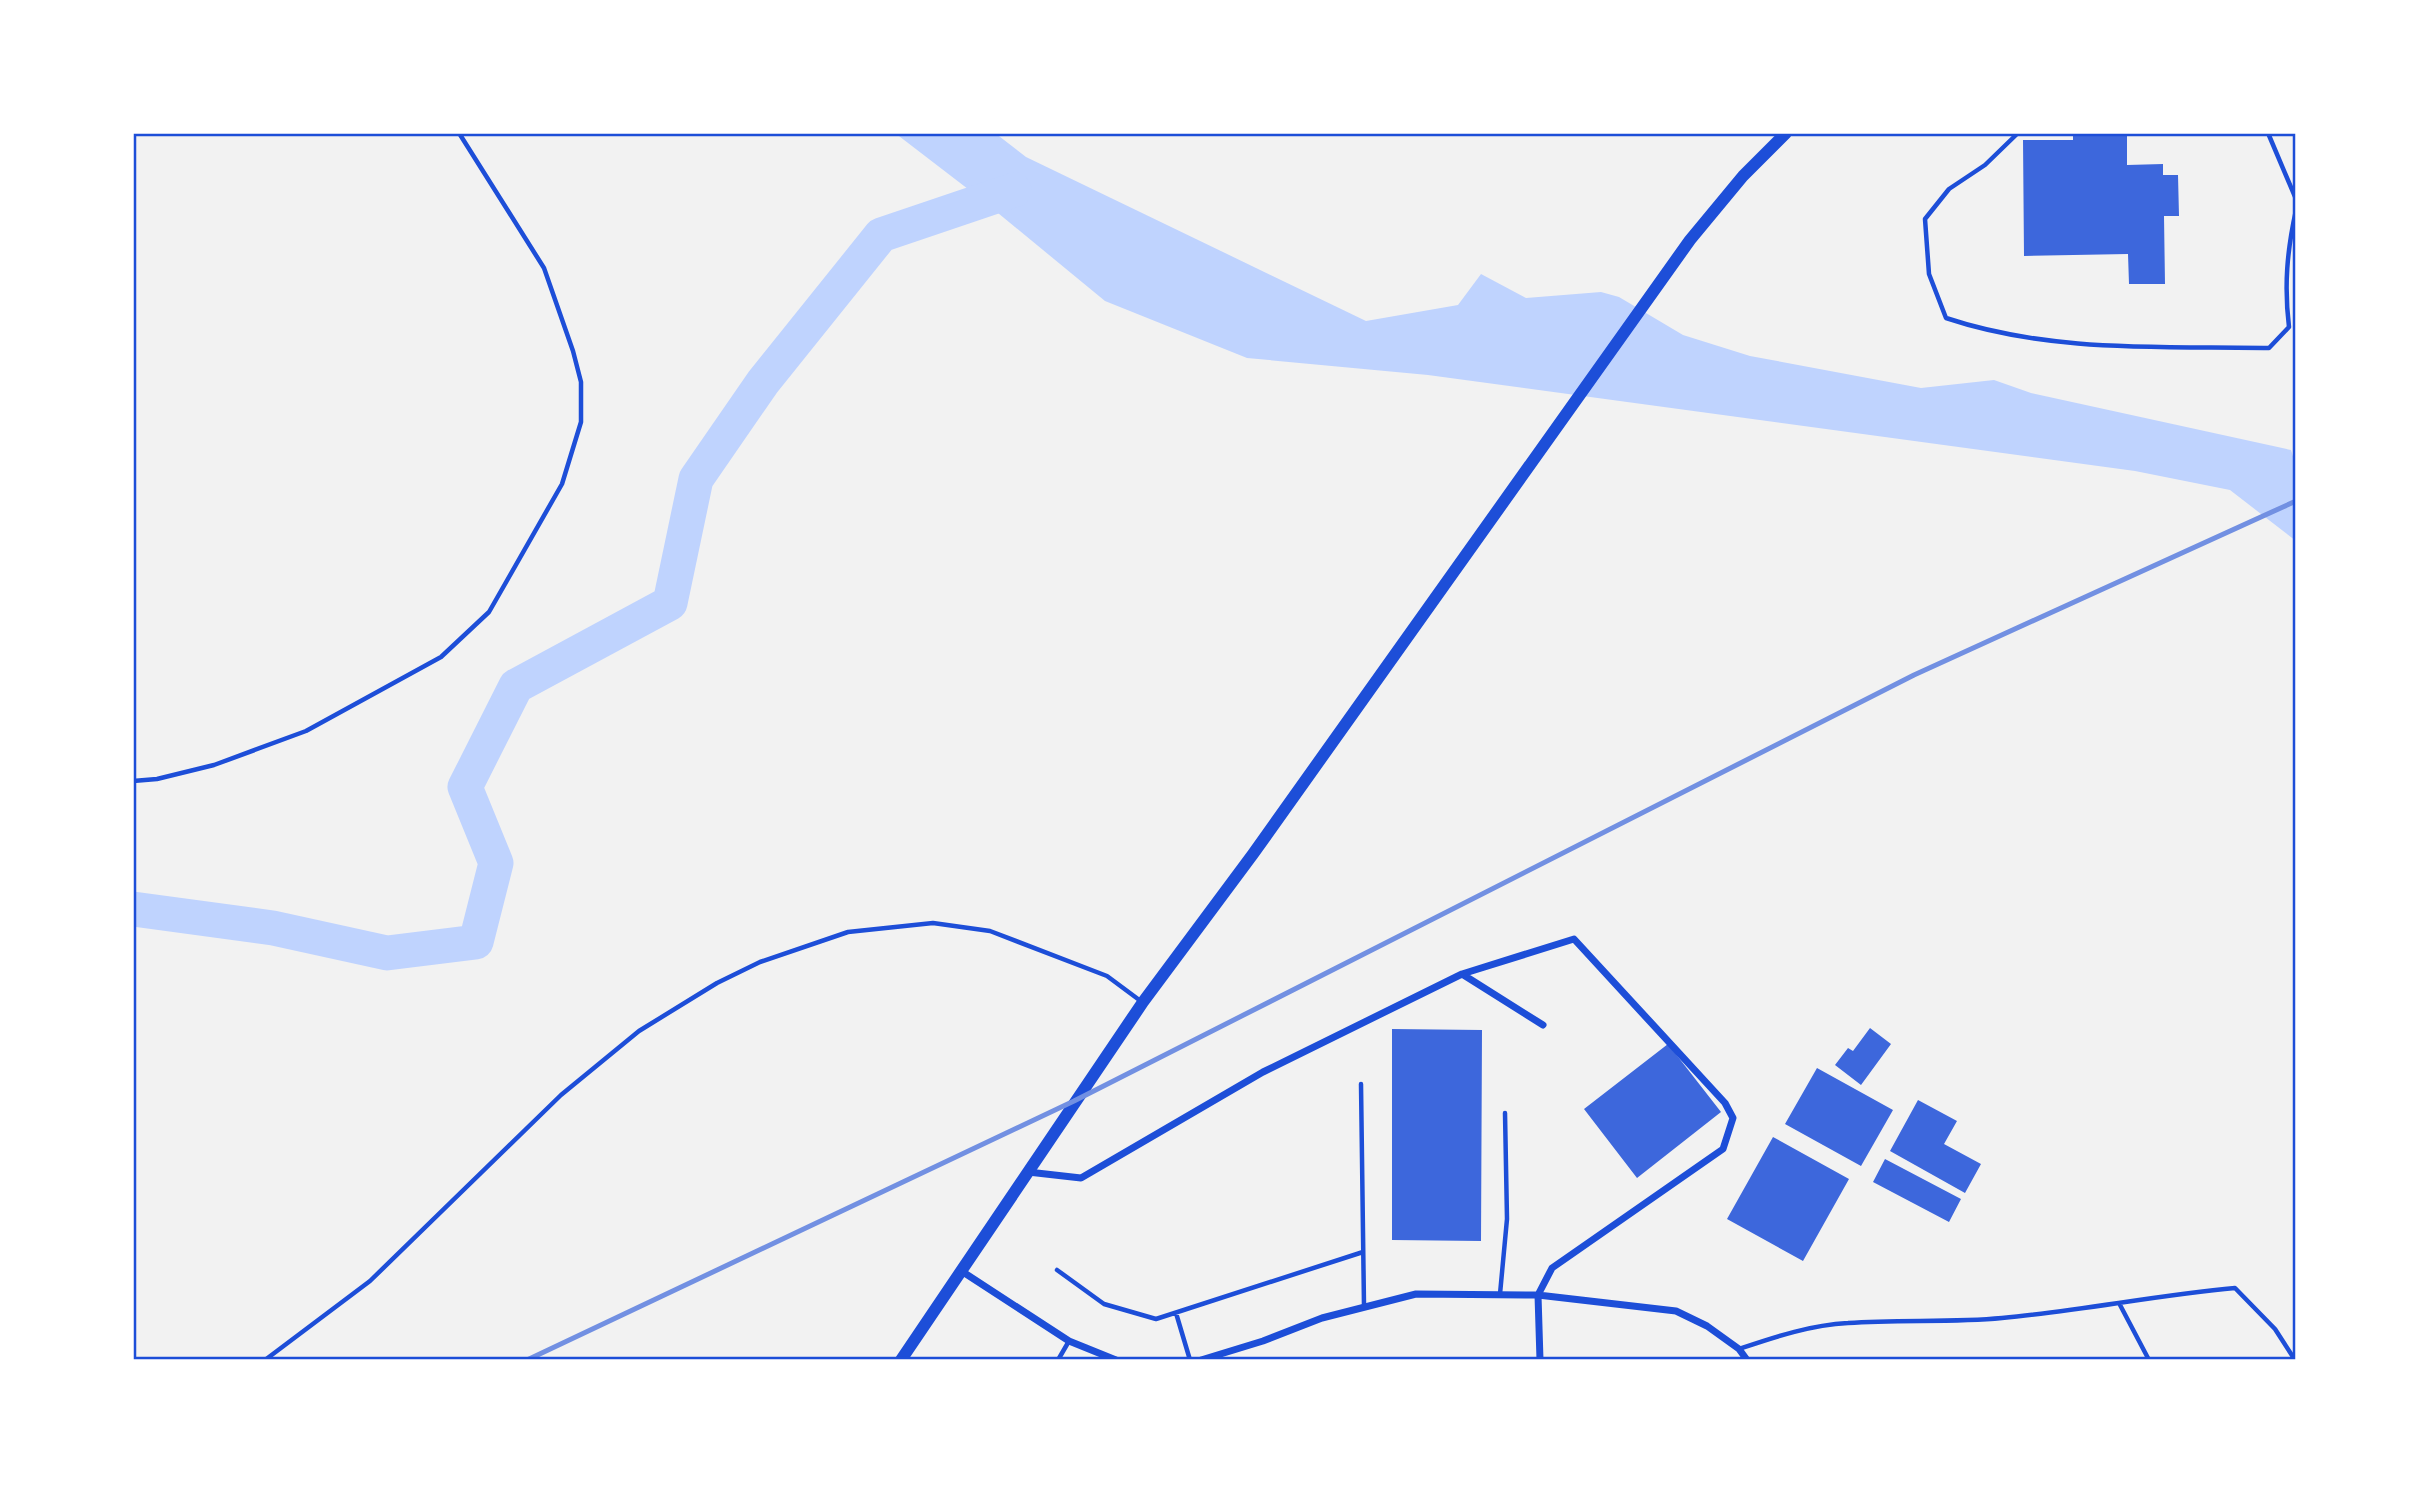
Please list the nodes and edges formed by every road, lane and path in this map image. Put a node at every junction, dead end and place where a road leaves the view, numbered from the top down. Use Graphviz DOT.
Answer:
graph roads {
  1 [pos="459,133"];
  2 [pos="1786,133"];
  3 [pos="2018,133"];
  4 [pos="2268,133"];
  5 [pos="2296,199"];
  6 [pos="2296,210"];
  7 [pos="133,781"];
  8 [pos="1462,974"];
  9 [pos="1143,1002"];
  10 [pos="1543,1025"];
  11 [pos="1361,1084"];
  12 [pos="1505,1113"];
  13 [pos="1028,1171"];
  14 [pos="1363,1252"];
  15 [pos="1058,1270"];
  16 [pos="963,1272"];
  17 [pos="1500,1295"];
  18 [pos="1538,1295"];
  19 [pos="2119,1303"];
  20 [pos="1364,1307"];
  21 [pos="1176,1313"];
  22 [pos="1069,1341"];
  23 [pos="1739,1349"];
  24 [pos="265,1360"];
  25 [pos="901,1360"];
  26 [pos="1058,1360"];
  27 [pos="1116,1360"];
  28 [pos="1190,1360"];
  29 [pos="1201,1360"];
  30 [pos="1540,1360"];
  31 [pos="1747,1360"];
  32 [pos="2149,1360"];
  33 [pos="2295,1360"];
  1 -- 7 [label="lane"];
  2 -- 9 [label="main road"];
  3 -- 6 [label="lane"];
  4 -- 5 [label="lane"];
  8 -- 10 [label="street"];
  8 -- 13 [label="street"];
  8 -- 18 [label="street"];
  9 -- 13 [label="main road"];
  9 -- 24 [label="lane"];
  11 -- 14 [label="lane"];
  12 -- 17 [label="lane"];
  13 -- 16 [label="main road"];
  14 -- 20 [label="lane"];
  14 -- 21 [label="lane"];
  15 -- 21 [label="lane"];
  16 -- 22 [label="street"];
  16 -- 25 [label="main road"];
  17 -- 18 [label="street"];
  17 -- 20 [label="street"];
  18 -- 23 [label="street"];
  18 -- 30 [label="street"];
  19 -- 23 [label="lane"];
  19 -- 32 [label="lane"];
  19 -- 33 [label="lane"];
  20 -- 29 [label="street"];
  21 -- 28 [label="lane"];
  22 -- 26 [label="lane"];
  22 -- 27 [label="street"];
  23 -- 31 [label="street"];
}
